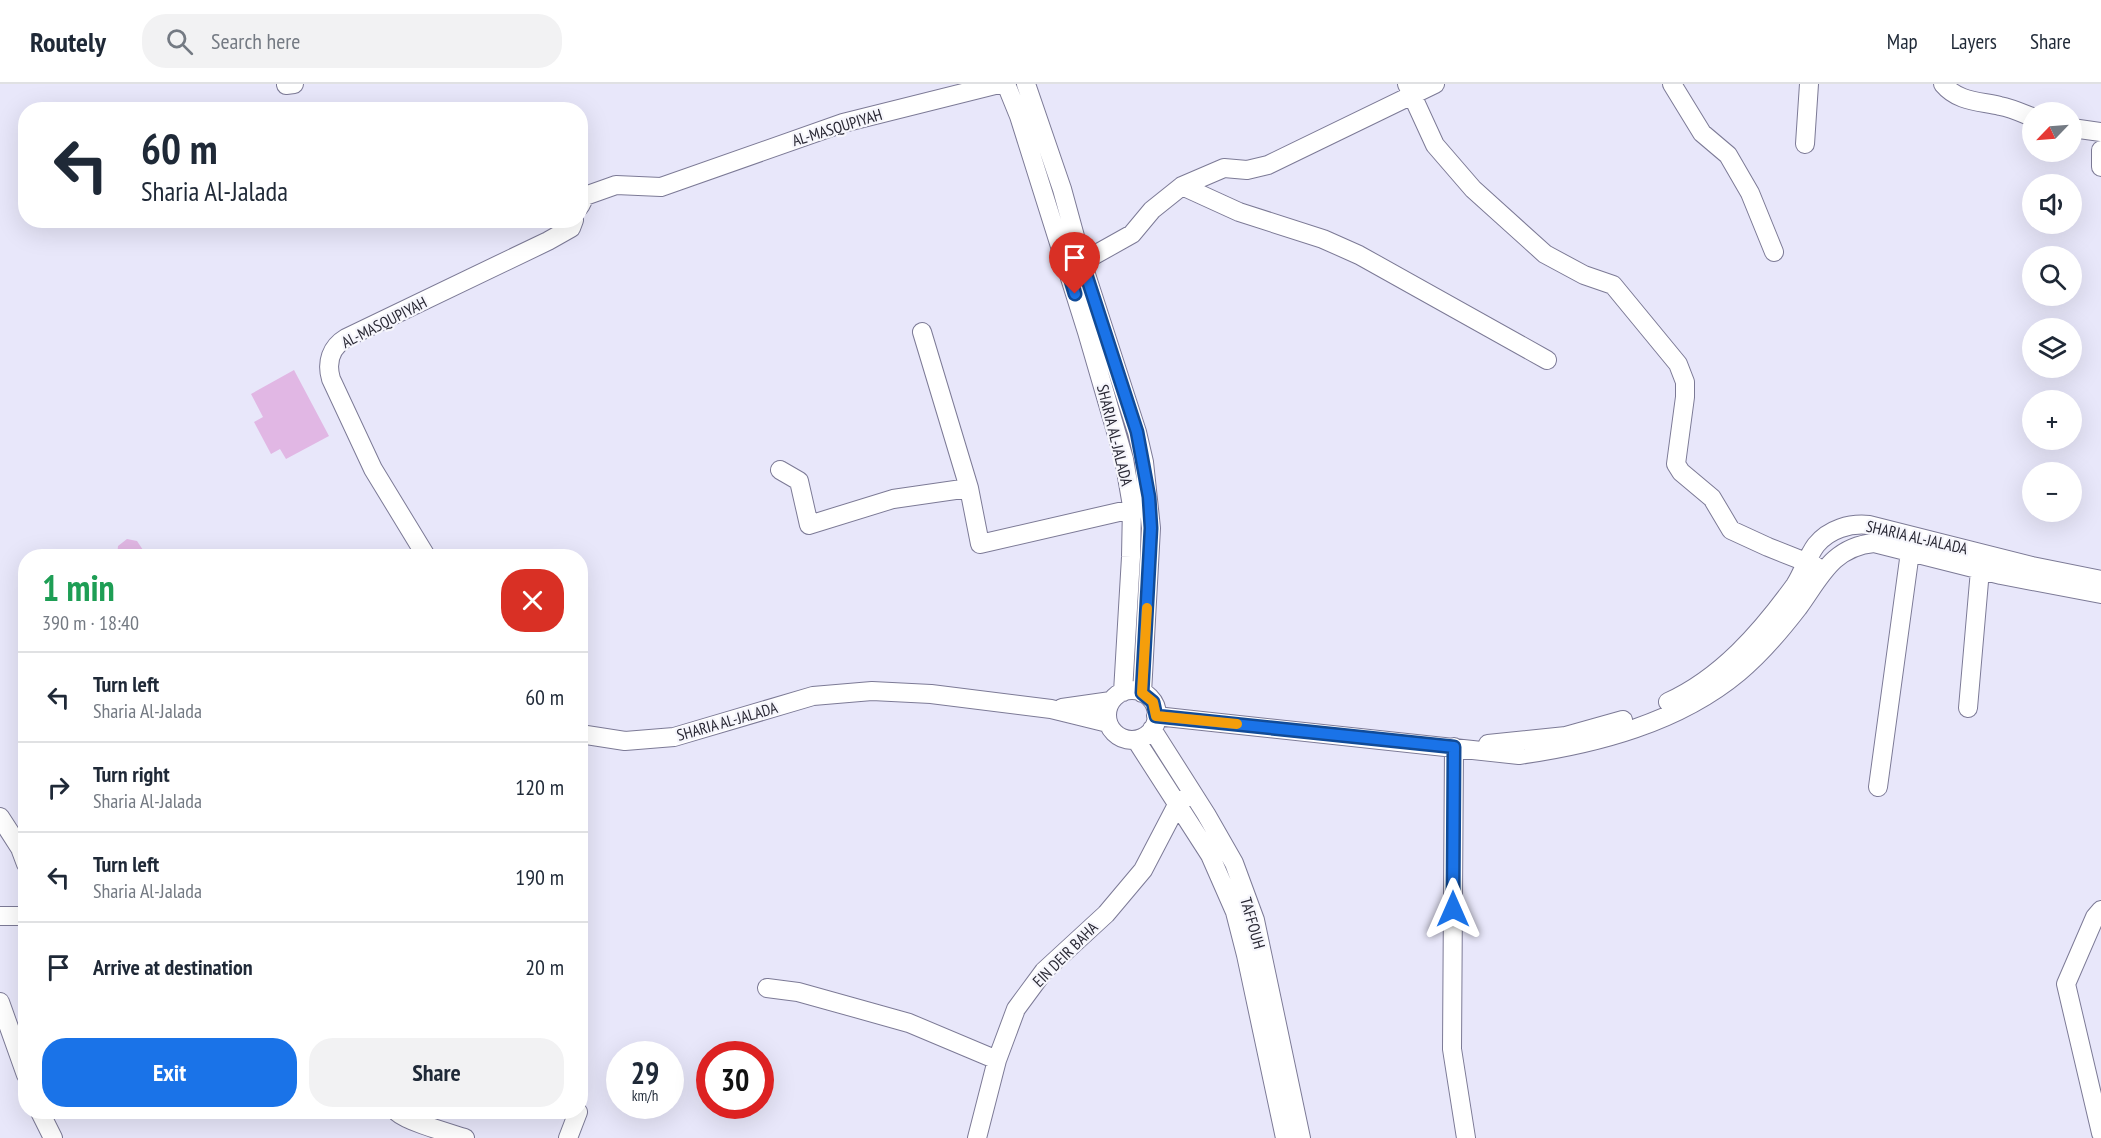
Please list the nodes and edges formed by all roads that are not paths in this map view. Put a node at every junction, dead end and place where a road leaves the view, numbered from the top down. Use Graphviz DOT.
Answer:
graph roads {
  1 [pos="999,84"];
  2 [pos="1006,84"];
  3 [pos="1026,84"];
  4 [pos="1435,84"];
  5 [pos="1672,84"];
  6 [pos="1809,84"];
  7 [pos="1943,84"];
  8 [pos="1409,90"];
  9 [pos="2022,113"];
  10 [pos="2082,129"];
  11 [pos="2101,132"];
  12 [pos="1805,144"];
  13 [pos="2101,150"];
  14 [pos="2101,167"];
  15 [pos="1182,186"];
  16 [pos="588,195"];
  17 [pos="571,228"];
  18 [pos="1774,252"];
  19 [pos="1075,268"];
  20 [pos="922,332"];
  21 [pos="1547,360"];
  22 [pos="780,470"];
  23 [pos="969,488"];
  24 [pos="1132,510"];
  25 [pos="422,549"];
  26 [pos="1910,552"];
  27 [pos="1807,562"];
  28 [pos="1824,570"];
  29 [pos="1980,570"];
  30 [pos="2101,580"];
  31 [pos="2101,594"];
  32 [pos="1142,693"];
  33 [pos="1117,697"];
  34 [pos="1968,708"];
  35 [pos="1051,709"];
  36 [pos="1154,722"];
  37 [pos="1108,723"];
  38 [pos="588,735"];
  39 [pos="1136,740"];
  40 [pos="1454,747"];
  41 [pos="1878,787"];
  42 [pos="1192,792"];
  43 [pos="1178,803"];
  44 [pos="0,817"];
  45 [pos="18,845"];
  46 [pos="2101,910"];
  47 [pos="0,916"];
  48 [pos="18,916"];
  49 [pos="767,988"];
  50 [pos="0,1002"];
  51 [pos="18,1053"];
  52 [pos="997,1060"];
  53 [pos="43,1119"];
  54 [pos="410,1119"];
  55 [pos="575,1119"];
  56 [pos="2101,1133"];
  57 [pos="52,1138"];
  58 [pos="465,1138"];
  59 [pos="568,1138"];
  60 [pos="977,1138"];
  61 [pos="1285,1138"];
  62 [pos="1301,1138"];
  63 [pos="1466,1138"];
  1 -- 16 [label="street, AL-MASQUPIYAH"];
  2 -- 19 [label="street, SHARIA AL-JALADA"];
  3 -- 19 [label="street, SHARIA AL-JALADA"];
  4 -- 8 [label="street"];
  5 -- 18 [label="street"];
  6 -- 12 [label="street"];
  7 -- 9 [label="street"];
  8 -- 15 [label="street"];
  8 -- 27 [label="street"];
  10 -- 11 [label="street"];
  13 -- 14 [label="street"];
  15 -- 19 [label="street"];
  15 -- 21 [label="street"];
  17 -- 25 [label="street, AL-MASQUPIYAH"];
  19 -- 24 [label="street, SHARIA AL-JALADA"];
  19 -- 32 [label="street, SHARIA AL-JALADA"];
  20 -- 23 [label="street"];
  22 -- 23 [label="street"];
  23 -- 24 [label="street"];
  24 -- 33 [label="street, SHARIA AL-JALADA"];
  26 -- 28 [label="street, SHARIA AL-JALADA"];
  26 -- 29 [label="street, SHARIA AL-JALADA"];
  26 -- 41 [label="street"];
  27 -- 28 [label="street"];
  27 -- 30 [label="street, SHARIA AL-JALADA"];
  27 -- 40 [label="street, SHARIA AL-JALADA"];
  28 -- 40 [label="street, SHARIA AL-JALADA"];
  29 -- 31 [label="street, SHARIA AL-JALADA"];
  29 -- 34 [label="street"];
  32 -- 33 [label="street"];
  32 -- 36 [label="street"];
  33 -- 35 [label="street"];
  33 -- 37 [label="street"];
  35 -- 37 [label="street"];
  35 -- 38 [label="street, SHARIA AL-JALADA"];
  36 -- 39 [label="street"];
  36 -- 40 [label="street, SHARIA AL-JALADA"];
  36 -- 42 [label="street, TAFFOUH"];
  37 -- 39 [label="street"];
  39 -- 43 [label="street"];
  40 -- 63 [label="street"];
  42 -- 43 [label="street, EIN DEIR BAHA"];
  42 -- 62 [label="street, TAFFOUH"];
  43 -- 52 [label="street, EIN DEIR BAHA"];
  43 -- 61 [label="street"];
  44 -- 45 [label="street"];
  46 -- 56 [label="street"];
  47 -- 48 [label="street"];
  49 -- 52 [label="street"];
  50 -- 51 [label="street"];
  52 -- 60 [label="street, EIN DEIR BAHA"];
  53 -- 57 [label="street"];
  54 -- 58 [label="street"];
  55 -- 59 [label="street"];
}
